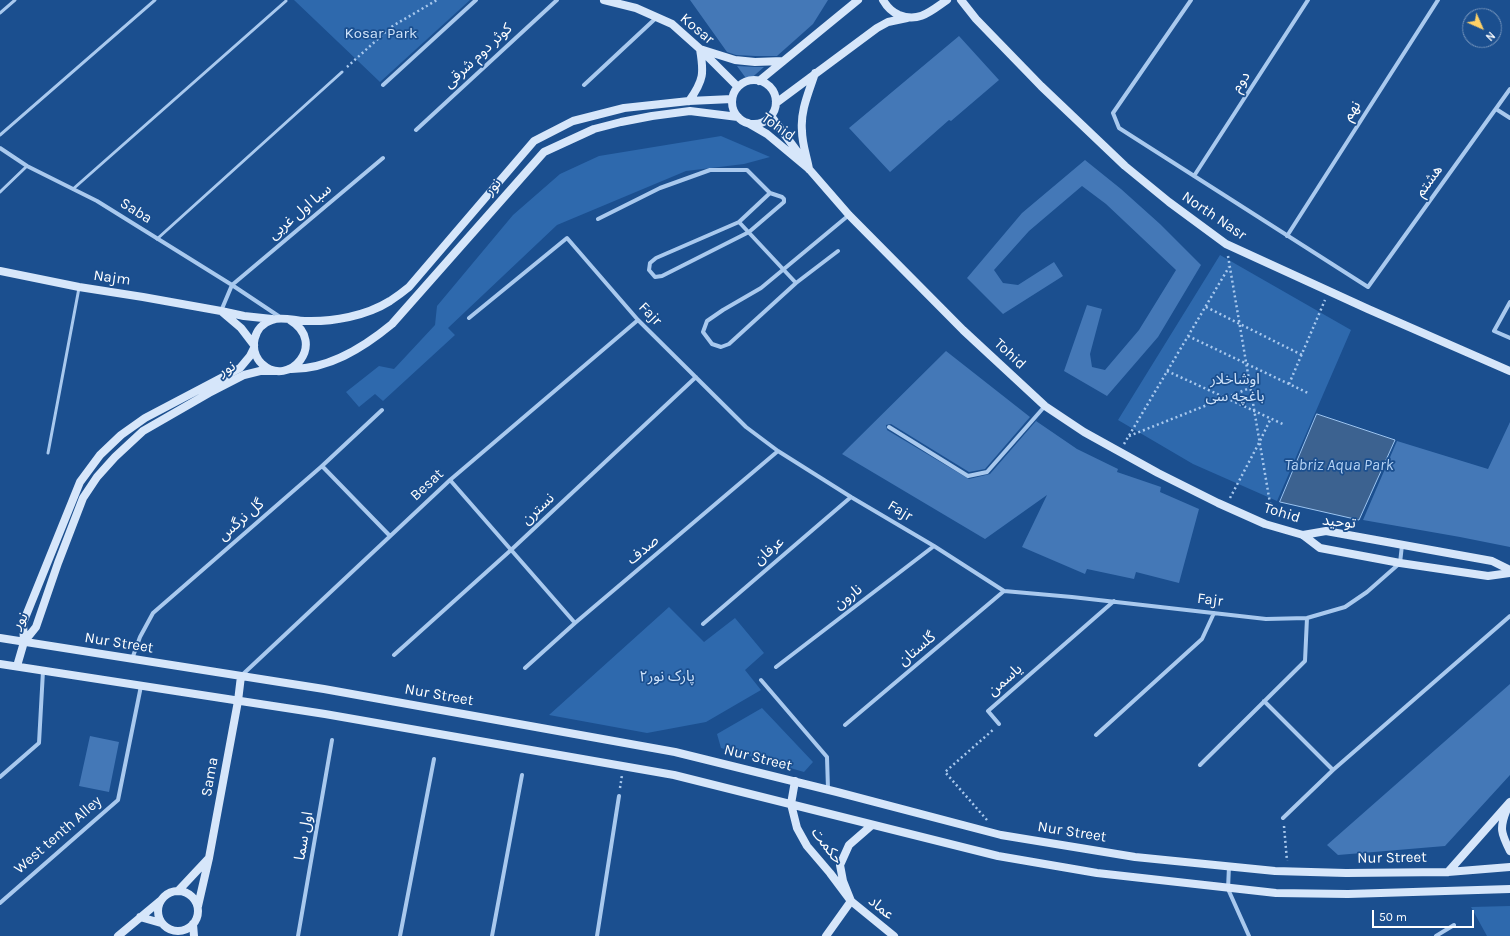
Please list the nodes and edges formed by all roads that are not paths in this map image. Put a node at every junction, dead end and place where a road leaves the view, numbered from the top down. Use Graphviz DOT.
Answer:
graph roads {
  1 [pos="15,0"];
  2 [pos="155,0"];
  3 [pos="476,0"];
  4 [pos="557,0"];
  5 [pos="604,0"];
  6 [pos="858,0"];
  7 [pos="883,0"];
  8 [pos="947,0"];
  9 [pos="961,0"];
  10 [pos="1191,0"];
  11 [pos="1308,0"];
  12 [pos="1438,0"];
  13 [pos="286,1"];
  14 [pos="613,1"];
  15 [pos="0,13"];
  16 [pos="657,17"];
  17 [pos="907,18"];
  18 [pos="700,49"];
  19 [pos="783,61"];
  20 [pos="342,72"];
  21 [pos="816,73"];
  22 [pos="759,81"];
  23 [pos="383,85"];
  24 [pos="584,85"];
  25 [pos="738,87"];
  26 [pos="1510,89"];
  27 [pos="732,99"];
  28 [pos="689,101"];
  29 [pos="776,103"];
  30 [pos="1496,109"];
  31 [pos="771,116"];
  32 [pos="738,117"];
  33 [pos="1510,118"];
  34 [pos="748,124"];
  35 [pos="416,130"];
  36 [pos="0,136"];
  37 [pos="0,148"];
  38 [pos="383,158"];
  39 [pos="27,166"];
  40 [pos="809,169"];
  41 [pos="1194,176"];
  42 [pos="73,189"];
  43 [pos="0,192"];
  44 [pos="770,193"];
  45 [pos="849,215"];
  46 [pos="598,219"];
  47 [pos="739,222"];
  48 [pos="749,232"];
  49 [pos="1287,236"];
  50 [pos="156,238"];
  51 [pos="838,251"];
  52 [pos="784,270"];
  53 [pos="0,271"];
  54 [pos="796,283"];
  55 [pos="232,285"];
  56 [pos="79,287"];
  57 [pos="1510,302"];
  58 [pos="221,311"];
  59 [pos="469,318"];
  60 [pos="283,319"];
  61 [pos="638,320"];
  62 [pos="1510,338"];
  63 [pos="254,346"];
  64 [pos="284,370"];
  65 [pos="1510,371"];
  66 [pos="696,377"];
  67 [pos="1045,406"];
  68 [pos="382,410"];
  69 [pos="889,427"];
  70 [pos="778,451"];
  71 [pos="48,453"];
  72 [pos="322,466"];
  73 [pos="450,480"];
  74 [pos="851,497"];
  75 [pos="1304,535"];
  76 [pos="390,536"];
  77 [pos="1402,545"];
  78 [pos="934,546"];
  79 [pos="511,550"];
  80 [pos="1400,563"];
  81 [pos="1510,570"];
  82 [pos="1510,573"];
  83 [pos="1004,591"];
  84 [pos="1114,602"];
  85 [pos="1214,613"];
  86 [pos="1510,616"];
  87 [pos="1307,618"];
  88 [pos="576,623"];
  89 [pos="703,624"];
  90 [pos="0,638"];
  91 [pos="24,642"];
  92 [pos="394,655"];
  93 [pos="132,659"];
  94 [pos="0,664"];
  95 [pos="17,666"];
  96 [pos="776,667"];
  97 [pos="525,668"];
  98 [pos="44,670"];
  99 [pos="241,676"];
  100 [pos="761,680"];
  101 [pos="141,686"];
  102 [pos="238,701"];
  103 [pos="1264,701"];
  104 [pos="998,724"];
  105 [pos="845,725"];
  106 [pos="1096,735"];
  107 [pos="332,740"];
  108 [pos="434,759"];
  109 [pos="1200,765"];
  110 [pos="1333,770"];
  111 [pos="522,775"];
  112 [pos="0,777"];
  113 [pos="795,782"];
  114 [pos="828,789"];
  115 [pos="619,796"];
  116 [pos="1510,802"];
  117 [pos="790,804"];
  118 [pos="1283,818"];
  119 [pos="872,825"];
  120 [pos="1510,851"];
  121 [pos="209,858"];
  122 [pos="1229,866"];
  123 [pos="1510,867"];
  124 [pos="1448,872"];
  125 [pos="1228,889"];
  126 [pos="1510,889"];
  127 [pos="178,891"];
  128 [pos="161,900"];
  129 [pos="851,901"];
  130 [pos="0,903"];
  131 [pos="198,906"];
  132 [pos="140,917"];
  133 [pos="161,923"];
  134 [pos="193,924"];
  135 [pos="1454,925"];
  136 [pos="174,933"];
  137 [pos="118,936"];
  138 [pos="194,936"];
  139 [pos="298,936"];
  140 [pos="400,936"];
  141 [pos="492,936"];
  142 [pos="597,936"];
  143 [pos="826,936"];
  144 [pos="894,936"];
  145 [pos="1249,936"];
  146 [pos="1436,936"];
  1 -- 15 [label="lane"];
  2 -- 36 [label="lane"];
  3 -- 23 [label="street"];
  4 -- 35 [label="street, کوثر دوم شرقی"];
  5 -- 14 [label="main road, Kosar"];
  6 -- 19 [label="main road"];
  7 -- 17 [label="main road"];
  8 -- 17 [label="main road"];
  9 -- 65 [label="main road, North Nasr"];
  10 -- 41 [label="street"];
  11 -- 41 [label="street, دوم"];
  12 -- 49 [label="street, نهم"];
  13 -- 42 [label="lane"];
  14 -- 16 [label="main road, Kosar"];
  16 -- 18 [label="main road, Kosar"];
  16 -- 24 [label="street"];
  17 -- 21 [label="main road"];
  18 -- 19 [label="main road"];
  18 -- 25 [label="main road, Kosar"];
  18 -- 28 [label="main road"];
  19 -- 22 [label="main road"];
  20 -- 50 [label="lane"];
  21 -- 29 [label="main road"];
  21 -- 40 [label="main road"];
  22 -- 25 [label="main road"];
  22 -- 29 [label="main road"];
  25 -- 27 [label="main road"];
  26 -- 30 [label="street, هشتم"];
  27 -- 28 [label="main road, نور"];
  27 -- 32 [label="main road"];
  28 -- 60 [label="main road, نور"];
  29 -- 31 [label="main road"];
  30 -- 33 [label="street"];
  30 -- 49 [label="street, هشتم"];
  31 -- 34 [label="main road"];
  31 -- 40 [label="main road"];
  32 -- 34 [label="main road"];
  32 -- 64 [label="main road, نور"];
  34 -- 40 [label="main road, Tohid"];
  37 -- 39 [label="street, Saba"];
  38 -- 55 [label="street, سبا اول غربی"];
  39 -- 42 [label="street, Saba"];
  39 -- 43 [label="lane"];
  40 -- 45 [label="main road, Tohid"];
  41 -- 49 [label="street"];
  42 -- 50 [label="street, Saba"];
  44 -- 46 [label="street"];
  44 -- 47 [label="street"];
  44 -- 48 [label="street"];
  45 -- 52 [label="street"];
  45 -- 67 [label="main road, Tohid"];
  47 -- 48 [label="street"];
  47 -- 48 [label="street"];
  48 -- 52 [label="street"];
  50 -- 55 [label="street, Saba"];
  51 -- 54 [label="street"];
  52 -- 54 [label="street"];
  52 -- 54 [label="street"];
  53 -- 56 [label="main road, Najm"];
  55 -- 58 [label="street"];
  55 -- 60 [label="street, Saba"];
  56 -- 58 [label="main road, Najm"];
  56 -- 71 [label="lane"];
  57 -- 62 [label="street"];
  58 -- 60 [label="main road, نور"];
  58 -- 63 [label="main road"];
  59 -- 61 [label="street, Fajr"];
  60 -- 63 [label="main road"];
  60 -- 64 [label="main road"];
  61 -- 66 [label="street, Fajr"];
  61 -- 73 [label="street, Besat"];
  63 -- 64 [label="main road"];
  63 -- 91 [label="main road, نور"];
  64 -- 91 [label="main road, نور"];
  66 -- 70 [label="street, Fajr"];
  66 -- 79 [label="street, نسترن"];
  67 -- 69 [label="street"];
  67 -- 75 [label="main road, Tohid"];
  68 -- 72 [label="street, گل نرگس"];
  70 -- 74 [label="street, Fajr"];
  70 -- 88 [label="street, صدف"];
  72 -- 76 [label="street"];
  72 -- 93 [label="street, گل نرگس"];
  73 -- 76 [label="street, Besat"];
  73 -- 79 [label="street"];
  74 -- 78 [label="street, Fajr"];
  74 -- 89 [label="street, عرفان"];
  75 -- 77 [label="main road, توحید"];
  75 -- 80 [label="main road, توحید"];
  76 -- 99 [label="street, Besat"];
  77 -- 80 [label="street"];
  77 -- 81 [label="main road, توحید"];
  78 -- 83 [label="street, Fajr"];
  78 -- 96 [label="street, نارون"];
  79 -- 88 [label="street"];
  79 -- 92 [label="street, نسترن"];
  80 -- 82 [label="main road, توحید"];
  80 -- 87 [label="street, Fajr"];
  83 -- 84 [label="street, Fajr"];
  83 -- 105 [label="street, گلستان"];
  84 -- 85 [label="street, Fajr"];
  84 -- 104 [label="street, یاسمن"];
  85 -- 87 [label="street, Fajr"];
  85 -- 106 [label="street"];
  86 -- 110 [label="street"];
  87 -- 103 [label="street"];
  88 -- 97 [label="street, صدف"];
  90 -- 91 [label="main road, Nur Street"];
  91 -- 93 [label="main road, Nur Street"];
  91 -- 95 [label="main road"];
  93 -- 99 [label="main road, Nur Street"];
  94 -- 95 [label="main road"];
  95 -- 98 [label="main road"];
  98 -- 101 [label="main road"];
  98 -- 112 [label="street"];
  99 -- 102 [label="main road, Sama"];
  99 -- 113 [label="main road, Nur Street"];
  100 -- 114 [label="street"];
  101 -- 102 [label="main road"];
  101 -- 130 [label="street, West tenth Alley"];
  102 -- 117 [label="main road"];
  102 -- 121 [label="main road, Sama"];
  103 -- 109 [label="street"];
  103 -- 110 [label="street"];
  107 -- 139 [label="street, اول سما"];
  108 -- 140 [label="street"];
  110 -- 118 [label="street"];
  111 -- 141 [label="street"];
  113 -- 114 [label="main road, Nur Street"];
  113 -- 117 [label="main road"];
  114 -- 122 [label="main road, Nur Street"];
  115 -- 142 [label="street"];
  116 -- 120 [label="main road"];
  116 -- 124 [label="main road"];
  117 -- 119 [label="main road"];
  117 -- 129 [label="main road, حکمت"];
  119 -- 125 [label="main road"];
  119 -- 129 [label="main road, حکمت"];
  121 -- 127 [label="main road"];
  121 -- 131 [label="main road, Sama"];
  122 -- 124 [label="main road, Nur Street"];
  122 -- 125 [label="street"];
  123 -- 124 [label="main road, Nur Street"];
  125 -- 126 [label="main road"];
  125 -- 145 [label="street"];
  127 -- 128 [label="main road"];
  127 -- 131 [label="main road"];
  128 -- 132 [label="main road"];
  128 -- 133 [label="main road"];
  129 -- 143 [label="main road"];
  129 -- 144 [label="main road, عماد"];
  131 -- 134 [label="main road"];
  132 -- 133 [label="main road"];
  132 -- 137 [label="main road"];
  133 -- 136 [label="main road"];
  134 -- 136 [label="main road"];
  134 -- 138 [label="main road"];
  135 -- 146 [label="street"];
}
